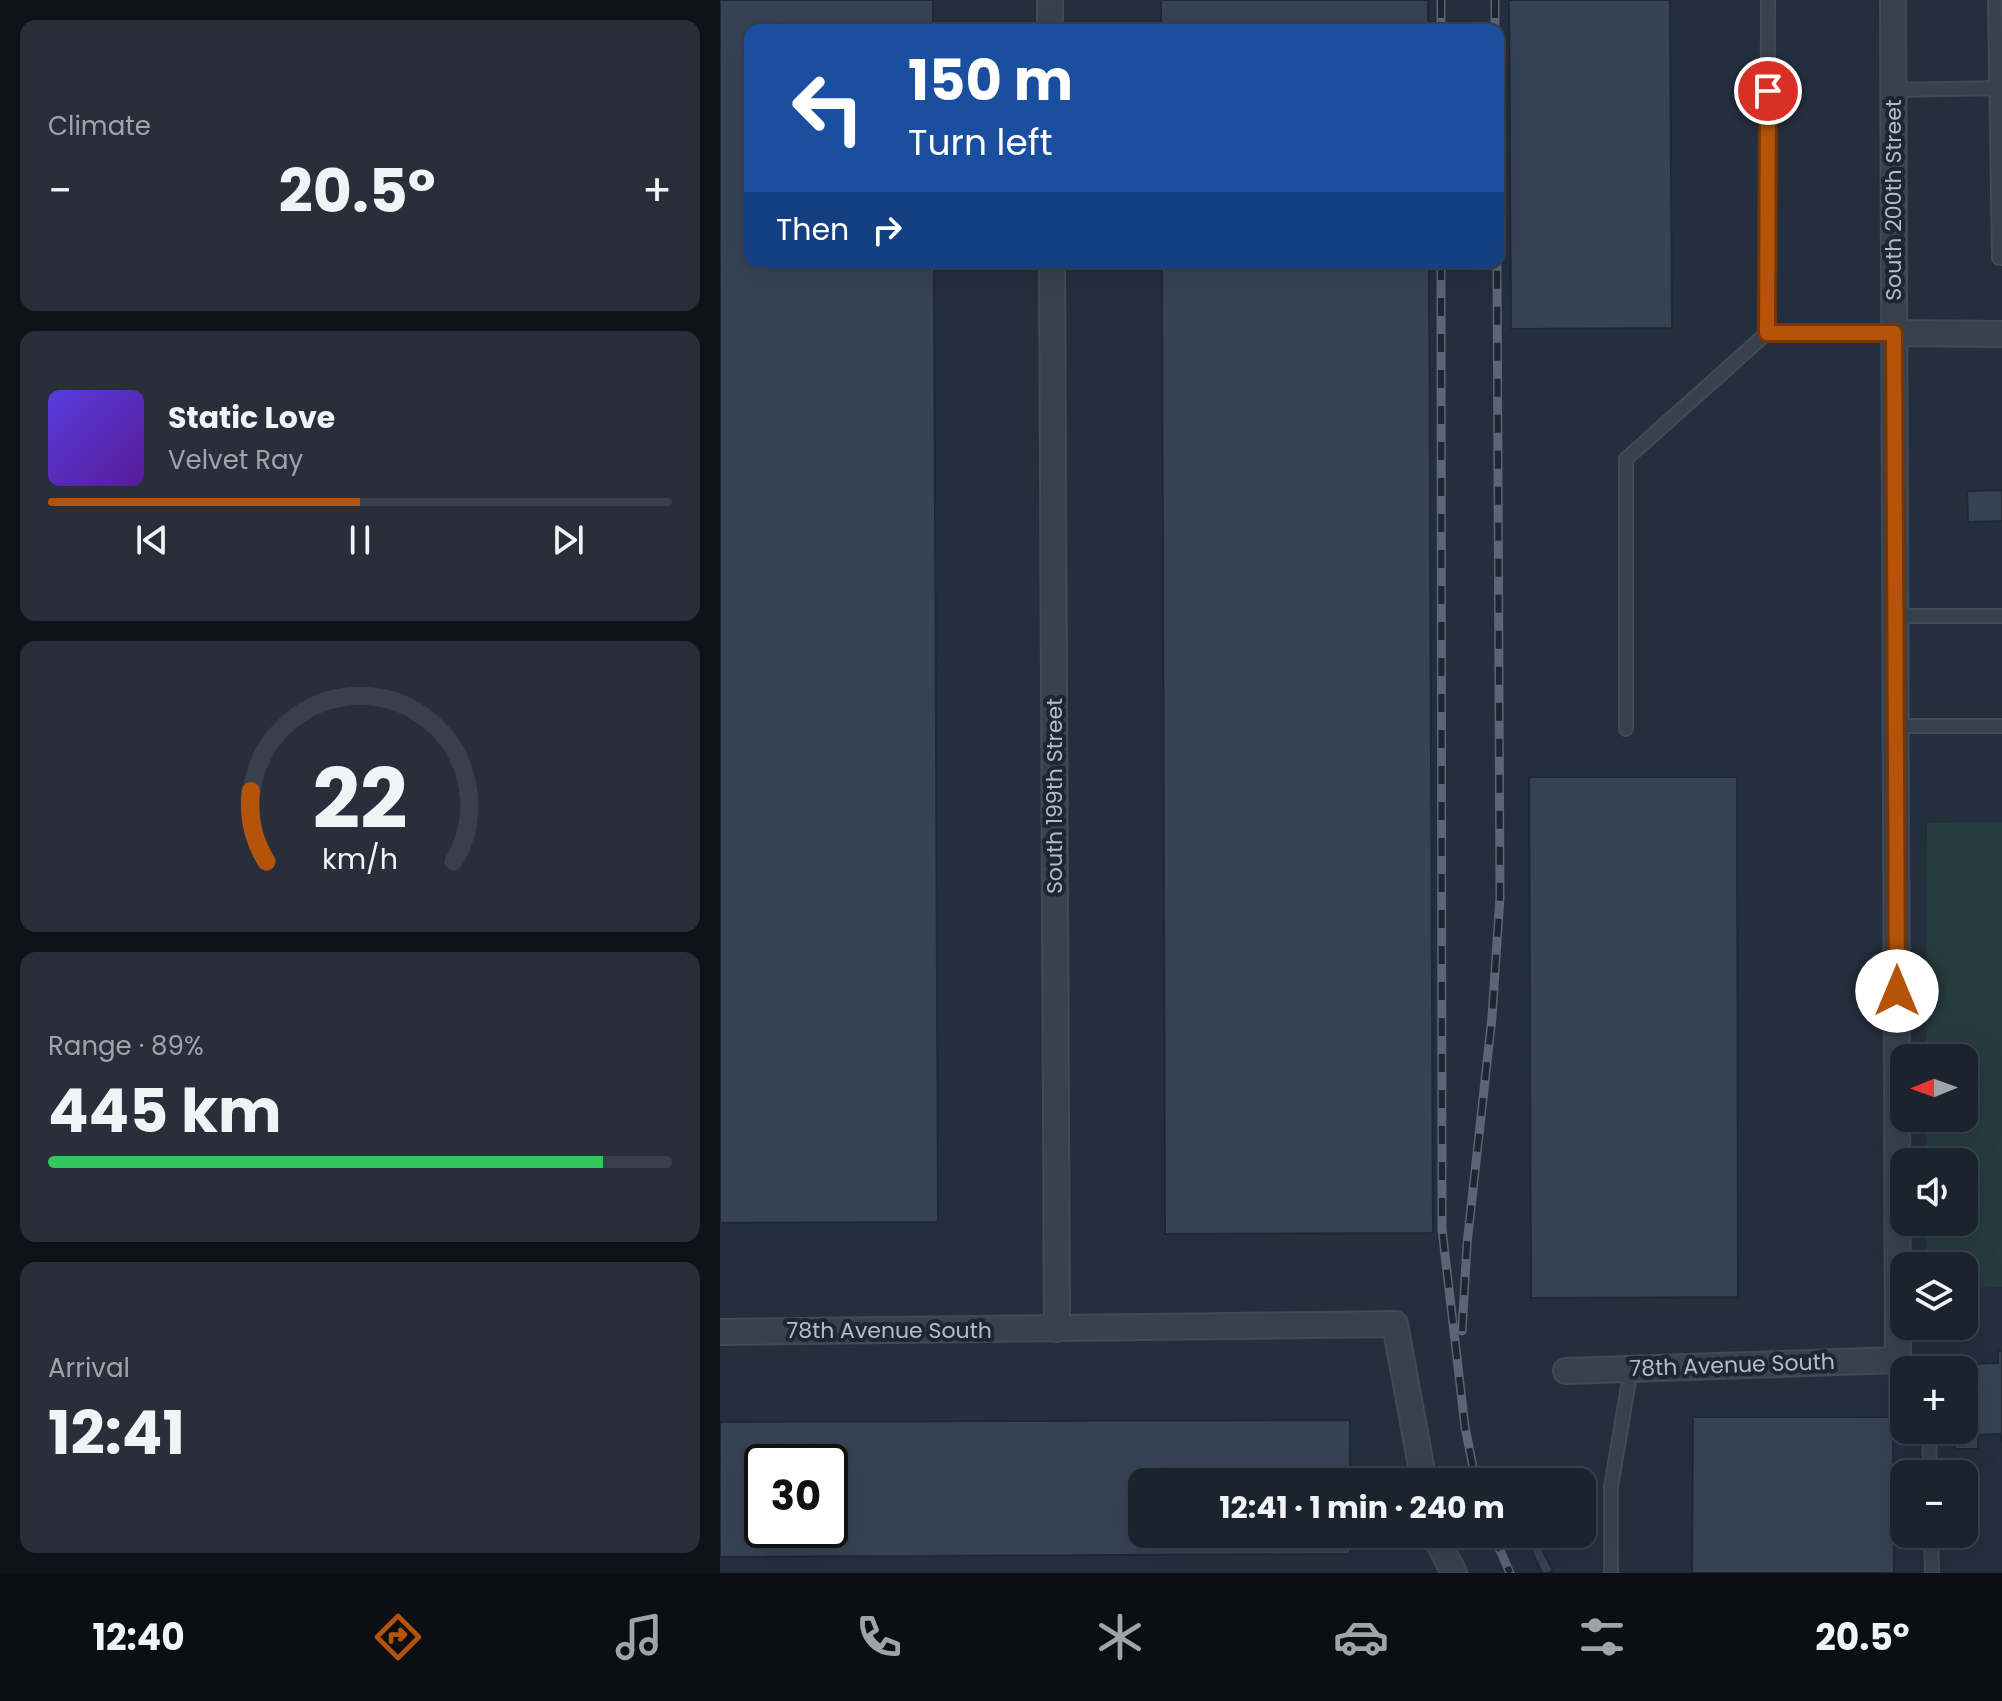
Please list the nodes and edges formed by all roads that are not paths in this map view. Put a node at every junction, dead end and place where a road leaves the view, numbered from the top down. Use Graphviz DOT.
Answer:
graph roads {
  1 [pos="1050,0"];
  2 [pos="1768,0"];
  3 [pos="1893,0"];
  4 [pos="1995,0"];
  5 [pos="1050,24"];
  6 [pos="1999,88"];
  7 [pos="1893,90"];
  8 [pos="2002,258"];
  9 [pos="1052,268"];
  10 [pos="1767,333"];
  11 [pos="1894,333"];
  12 [pos="2002,334"];
  13 [pos="1895,616"];
  14 [pos="2002,616"];
  15 [pos="1896,726"];
  16 [pos="2002,726"];
  17 [pos="1626,729"];
  18 [pos="1057,1329"];
  19 [pos="720,1332"];
  20 [pos="1907,1356"];
  21 [pos="1890,1365"];
  22 [pos="1631,1369"];
  23 [pos="1566,1371"];
  24 [pos="1421,1468"];
  25 [pos="1441,1548"];
  26 [pos="1931,1548"];
  27 [pos="1454,1573"];
  28 [pos="1611,1573"];
  29 [pos="1932,1573"];
  1 -- 5 [label="street"];
  2 -- 10 [label="lane"];
  3 -- 7 [label="street, South 200th Street"];
  4 -- 6 [label="lane"];
  6 -- 7 [label="lane"];
  6 -- 8 [label="lane"];
  7 -- 11 [label="street, South 200th Street"];
  9 -- 18 [label="street, South 199th Street"];
  10 -- 11 [label="lane"];
  10 -- 17 [label="lane"];
  11 -- 12 [label="street"];
  11 -- 13 [label="street, South 200th Street"];
  13 -- 14 [label="lane"];
  13 -- 15 [label="street, South 200th Street"];
  15 -- 16 [label="lane"];
  15 -- 20 [label="street, South 200th Street"];
  18 -- 19 [label="street, 78th Avenue South"];
  18 -- 24 [label="street, 78th Avenue South"];
  21 -- 22 [label="street, 78th Avenue South"];
  22 -- 23 [label="street, 78th Avenue South"];
  22 -- 28 [label="lane"];
  25 -- 27 [label="street"];
  26 -- 29 [label="lane"];
}
